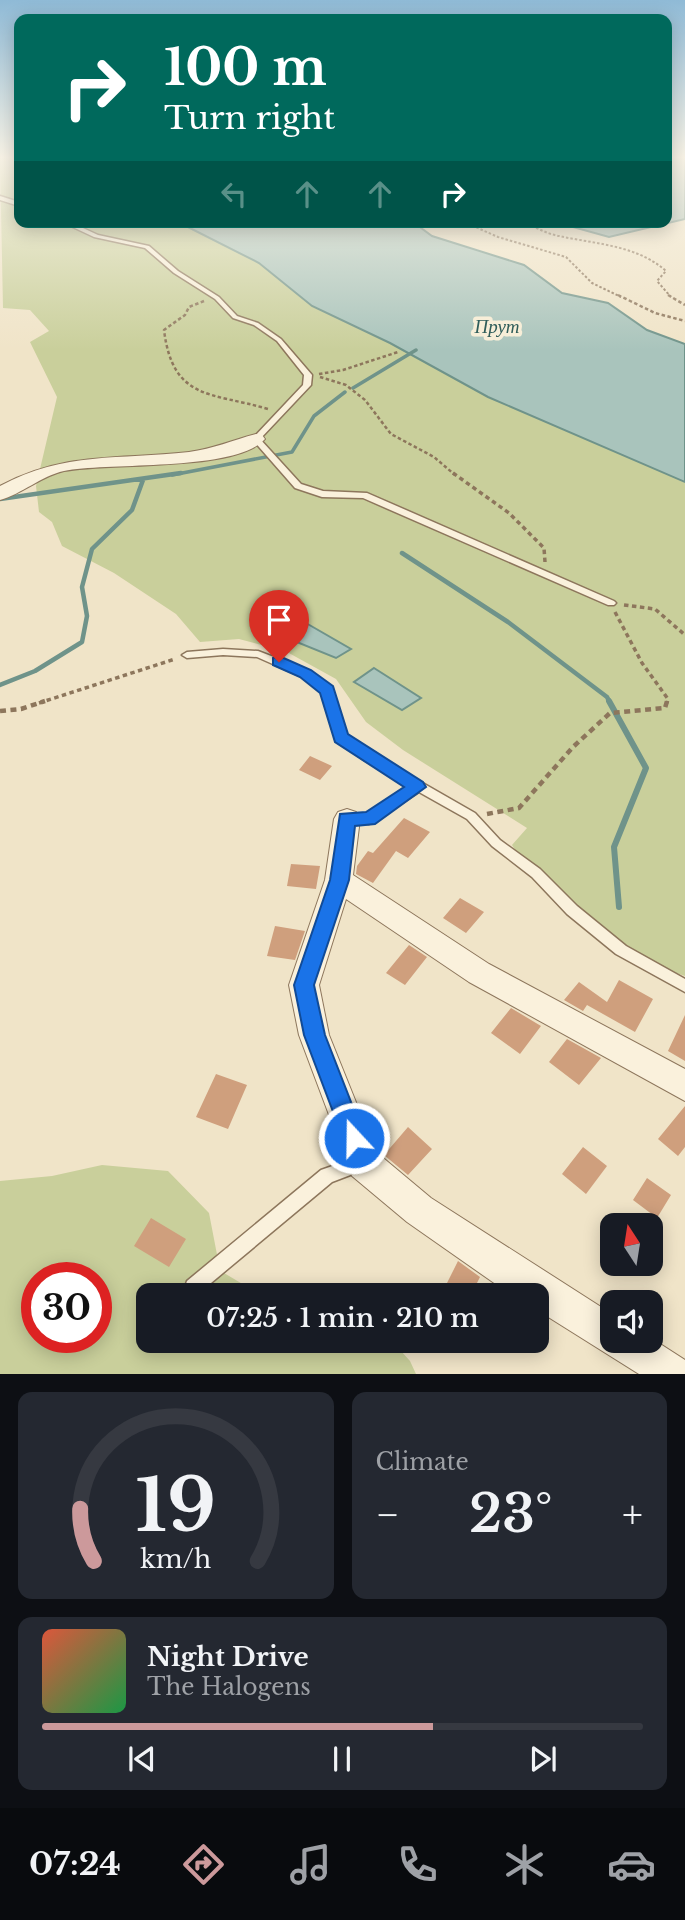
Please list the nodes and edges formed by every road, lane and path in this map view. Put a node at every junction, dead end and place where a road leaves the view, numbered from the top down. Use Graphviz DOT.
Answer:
graph roads {
  1 [pos="78,228"];
  2 [pos="478,228"];
  3 [pos="538,228"];
  4 [pos="216,298"];
  5 [pos="685,305"];
  6 [pos="685,321"];
  7 [pos="398,352"];
  8 [pos="308,375"];
  9 [pos="280,413"];
  10 [pos="260,445"];
  11 [pos="0,494"];
  12 [pos="543,573"];
  13 [pos="611,603"];
  14 [pos="685,635"];
  15 [pos="187,655"];
  16 [pos="0,711"];
  17 [pos="417,787"];
  18 [pos="471,817"];
  19 [pos="346,819"];
  20 [pos="339,880"];
  21 [pos="685,986"];
  22 [pos="685,1086"];
  23 [pos="363,1164"];
  24 [pos="198,1283"];
  25 [pos="600,1328"];
  26 [pos="641,1353"];
  27 [pos="673,1374"];
  1 -- 4 [label="lane"];
  2 -- 6 [label="path"];
  3 -- 5 [label="path"];
  4 -- 8 [label="lane"];
  4 -- 9 [label="path"];
  7 -- 8 [label="path"];
  8 -- 9 [label="lane"];
  8 -- 12 [label="path"];
  9 -- 10 [label="lane"];
  10 -- 11 [label="street"];
  10 -- 12 [label="lane"];
  12 -- 13 [label="lane"];
  13 -- 14 [label="path"];
  13 -- 18 [label="path"];
  15 -- 16 [label="path"];
  15 -- 17 [label="lane"];
  17 -- 18 [label="lane"];
  17 -- 19 [label="lane"];
  18 -- 21 [label="lane"];
  19 -- 20 [label="street"];
  20 -- 22 [label="street"];
  20 -- 23 [label="street"];
  23 -- 24 [label="lane"];
  23 -- 25 [label="street"];
  26 -- 27 [label="street"];
}
